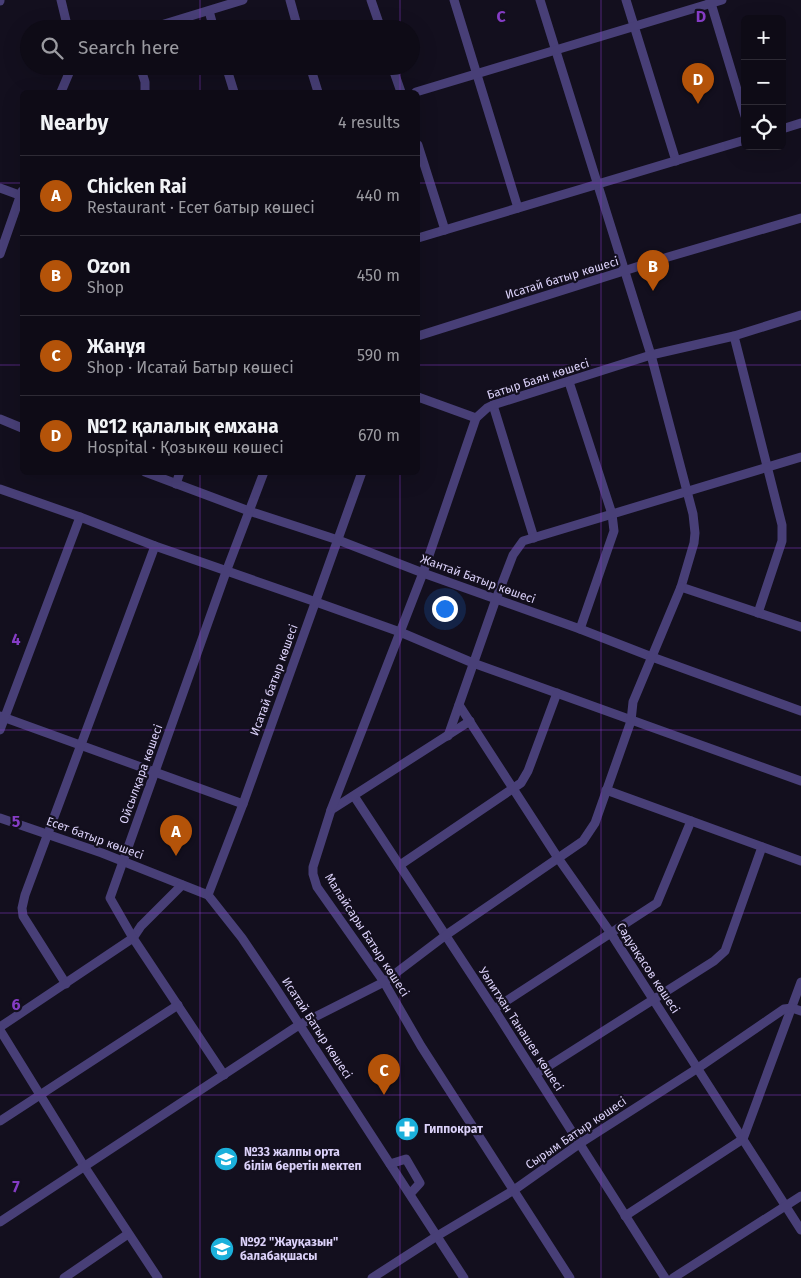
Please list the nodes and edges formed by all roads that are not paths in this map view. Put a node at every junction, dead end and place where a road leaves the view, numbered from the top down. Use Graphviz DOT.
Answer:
graph roads {
  1 [pos="61,0"];
  2 [pos="243,0"];
  3 [pos="290,0"];
  4 [pos="371,0"];
  5 [pos="454,0"];
  6 [pos="540,0"];
  7 [pos="626,0"];
  8 [pos="722,0"];
  9 [pos="710,2"];
  10 [pos="209,10"];
  11 [pos="66,20"];
  12 [pos="177,20"];
  13 [pos="212,20"];
  14 [pos="296,20"];
  15 [pos="378,20"];
  16 [pos="634,27"];
  17 [pos="556,51"];
  18 [pos="68,75"];
  19 [pos="143,75"];
  20 [pos="229,75"];
  21 [pos="313,75"];
  22 [pos="395,75"];
  23 [pos="477,75"];
  24 [pos="62,90"];
  25 [pos="145,90"];
  26 [pos="233,90"];
  27 [pos="317,90"];
  28 [pos="400,90"];
  29 [pos="420,91"];
  30 [pos="742,105"];
  31 [pos="801,123"];
  32 [pos="786,128"];
  33 [pos="741,141"];
  34 [pos="420,151"];
  35 [pos="676,161"];
  36 [pos="596,184"];
  37 [pos="0,188"];
  38 [pos="20,193"];
  39 [pos="20,199"];
  40 [pos="518,208"];
  41 [pos="801,218"];
  42 [pos="445,230"];
  43 [pos="420,237"];
  44 [pos="0,254"];
  45 [pos="626,271"];
  46 [pos="801,314"];
  47 [pos="420,335"];
  48 [pos="734,336"];
  49 [pos="651,355"];
  50 [pos="569,382"];
  51 [pos="420,398"];
  52 [pos="493,405"];
  53 [pos="476,418"];
  54 [pos="0,419"];
  55 [pos="20,427"];
  56 [pos="801,457"];
  57 [pos="766,467"];
  58 [pos="153,475"];
  59 [pos="179,475"];
  60 [pos="263,475"];
  61 [pos="361,475"];
  62 [pos="176,484"];
  63 [pos="0,489"];
  64 [pos="687,492"];
  65 [pos="249,511"];
  66 [pos="612,514"];
  67 [pos="80,517"];
  68 [pos="534,538"];
  69 [pos="338,540"];
  70 [pos="154,546"];
  71 [pos="226,572"];
  72 [pos="423,573"];
  73 [pos="680,587"];
  74 [pos="496,599"];
  75 [pos="316,602"];
  76 [pos="758,612"];
  77 [pos="801,626"];
  78 [pos="580,629"];
  79 [pos="400,632"];
  80 [pos="652,657"];
  81 [pos="474,663"];
  82 [pos="557,694"];
  83 [pos="459,705"];
  84 [pos="801,711"];
  85 [pos="2,717"];
  86 [pos="631,721"];
  87 [pos="470,722"];
  88 [pos="0,730"];
  89 [pos="448,736"];
  90 [pos="82,745"];
  91 [pos="156,772"];
  92 [pos="801,781"];
  93 [pos="514,789"];
  94 [pos="606,790"];
  95 [pos="354,796"];
  96 [pos="243,804"];
  97 [pos="331,810"];
  98 [pos="0,818"];
  99 [pos="691,821"];
  100 [pos="48,835"];
  101 [pos="762,847"];
  102 [pos="558,858"];
  103 [pos="801,861"];
  104 [pos="123,862"];
  105 [pos="400,865"];
  106 [pos="182,885"];
  107 [pos="208,895"];
  108 [pos="610,932"];
  109 [pos="446,935"];
  110 [pos="133,938"];
  111 [pos="384,982"];
  112 [pos="801,982"];
  113 [pos="66,984"];
  114 [pos="654,999"];
  115 [pos="178,1005"];
  116 [pos="494,1008"];
  117 [pos="792,1008"];
  118 [pos="801,1011"];
  119 [pos="299,1025"];
  120 [pos="0,1029"];
  121 [pos="698,1068"];
  122 [pos="536,1074"];
  123 [pos="224,1075"];
  124 [pos="40,1094"];
  125 [pos="0,1121"];
  126 [pos="743,1139"];
  127 [pos="579,1144"];
  128 [pos="390,1164"];
  129 [pos="84,1166"];
  130 [pos="514,1190"];
  131 [pos="410,1194"];
  132 [pos="801,1196"];
  133 [pos="785,1206"];
  134 [pos="624,1216"];
  135 [pos="0,1222"];
  136 [pos="801,1230"];
  137 [pos="128,1234"];
  138 [pos="437,1236"];
  139 [pos="64,1278"];
  140 [pos="158,1278"];
  141 [pos="372,1278"];
  142 [pos="464,1278"];
  143 [pos="570,1278"];
  144 [pos="665,1278"];
  145 [pos="673,1278"];
  1 -- 11 [label="street"];
  2 -- 10 [label="street"];
  3 -- 14 [label="street"];
  4 -- 15 [label="street"];
  5 -- 23 [label="street"];
  6 -- 17 [label="street"];
  7 -- 16 [label="street"];
  8 -- 9 [label="street"];
  9 -- 16 [label="street"];
  9 -- 30 [label="street"];
  10 -- 12 [label="street"];
  10 -- 13 [label="street"];
  16 -- 17 [label="street"];
  16 -- 35 [label="street"];
  17 -- 23 [label="street"];
  17 -- 36 [label="street"];
  18 -- 24 [label="street"];
  19 -- 25 [label="street"];
  20 -- 26 [label="street"];
  21 -- 27 [label="street"];
  22 -- 28 [label="street"];
  23 -- 29 [label="street"];
  23 -- 40 [label="street"];
  31 -- 32 [label="street"];
  33 -- 35 [label="street"];
  34 -- 42 [label="street"];
  35 -- 36 [label="street"];
  36 -- 40 [label="street"];
  36 -- 45 [label="street"];
  37 -- 38 [label="street"];
  39 -- 44 [label="street"];
  40 -- 42 [label="street"];
  41 -- 45 [label="street, Исатай батыр көшесі"];
  42 -- 43 [label="street"];
  45 -- 47 [label="street, Исатай батыр көшесі"];
  45 -- 49 [label="street"];
  46 -- 48 [label="street, Батыр Баян көшесі"];
  48 -- 49 [label="street, Батыр Баян көшесі"];
  48 -- 57 [label="street"];
  49 -- 50 [label="street, Батыр Баян көшесі"];
  49 -- 64 [label="street"];
  50 -- 52 [label="street, Батыр Баян көшесі"];
  50 -- 66 [label="street"];
  51 -- 53 [label="street"];
  52 -- 53 [label="street, Батыр Баян көшесі"];
  52 -- 68 [label="street"];
  53 -- 72 [label="street"];
  54 -- 55 [label="street"];
  56 -- 57 [label="street"];
  57 -- 64 [label="street"];
  57 -- 76 [label="street"];
  58 -- 62 [label="street, Жантай Батыр көшесі"];
  59 -- 62 [label="street"];
  60 -- 65 [label="street, Ойсылқара көшесі"];
  61 -- 69 [label="street, Исатай батыр көшесі"];
  62 -- 65 [label="street, Жантай Батыр көшесі"];
  63 -- 67 [label="street"];
  64 -- 66 [label="street"];
  64 -- 73 [label="street"];
  65 -- 69 [label="street, Жантай Батыр көшесі"];
  65 -- 71 [label="street, Ойсылқара көшесі"];
  66 -- 68 [label="street"];
  66 -- 78 [label="street"];
  67 -- 70 [label="street"];
  67 -- 85 [label="street"];
  68 -- 74 [label="street"];
  69 -- 72 [label="street, Жантай Батыр көшесі"];
  69 -- 75 [label="street, Исатай батыр көшесі"];
  70 -- 71 [label="street"];
  70 -- 90 [label="street"];
  71 -- 75 [label="street"];
  71 -- 91 [label="street, Ойсылқара көшесі"];
  72 -- 74 [label="street, Жантай Батыр көшесі"];
  72 -- 79 [label="street"];
  73 -- 76 [label="street"];
  73 -- 80 [label="street"];
  74 -- 78 [label="street, Жантай Батыр көшесі"];
  74 -- 81 [label="street"];
  75 -- 79 [label="street"];
  75 -- 96 [label="street, Исатай батыр көшесі"];
  76 -- 77 [label="street"];
  78 -- 80 [label="street, Жантай Батыр көшесі"];
  79 -- 81 [label="street"];
  79 -- 97 [label="street, Малайсары Батыр көшесі"];
  80 -- 84 [label="street, Жантай Батыр көшесі"];
  80 -- 86 [label="street"];
  81 -- 82 [label="street"];
  81 -- 83 [label="street"];
  82 -- 86 [label="street"];
  82 -- 93 [label="street"];
  83 -- 87 [label="street, Сәдуақасов көшесі"];
  83 -- 89 [label="street"];
  85 -- 88 [label="street"];
  85 -- 90 [label="street"];
  86 -- 92 [label="street"];
  86 -- 94 [label="street"];
  87 -- 89 [label="street"];
  87 -- 93 [label="street, Сәдуақасов көшесі"];
  89 -- 95 [label="street"];
  90 -- 91 [label="street"];
  90 -- 100 [label="street"];
  91 -- 96 [label="street"];
  91 -- 104 [label="street, Ойсылқара көшесі"];
  93 -- 102 [label="street, Сәдуақасов көшесі"];
  93 -- 105 [label="street"];
  94 -- 99 [label="street"];
  94 -- 102 [label="street"];
  95 -- 97 [label="street"];
  95 -- 105 [label="street, Уәлитхан Танашев көшесі"];
  96 -- 107 [label="street, Исатай батыр көшесі"];
  97 -- 111 [label="street, Малайсары Батыр көшесі"];
  98 -- 100 [label="street, Есет батыр көшесі"];
  99 -- 101 [label="street"];
  99 -- 108 [label="street"];
  100 -- 104 [label="street, Есет батыр көшесі"];
  100 -- 113 [label="street"];
  101 -- 103 [label="street"];
  101 -- 114 [label="street"];
  102 -- 108 [label="street, Сәдуақасов көшесі"];
  102 -- 109 [label="street"];
  104 -- 106 [label="street, Есет батыр көшесі"];
  104 -- 110 [label="street, Ойсылқара көшесі"];
  105 -- 109 [label="street, Уәлитхан Танашев көшесі"];
  106 -- 107 [label="street, Есет батыр көшесі"];
  106 -- 110 [label="street"];
  107 -- 119 [label="street, Исатай Батыр көшесі"];
  108 -- 114 [label="street, Сәдуақасов көшесі"];
  108 -- 116 [label="street"];
  109 -- 111 [label="street"];
  109 -- 116 [label="street, Уәлитхан Танашев көшесі"];
  110 -- 113 [label="street"];
  110 -- 115 [label="street, Ойсылқара көшесі"];
  111 -- 119 [label="street"];
  111 -- 130 [label="street, Малайсары Батыр көшесі"];
  112 -- 117 [label="street"];
  113 -- 120 [label="street"];
  114 -- 121 [label="street, Сәдуақасов көшесі"];
  114 -- 122 [label="street"];
  115 -- 123 [label="street, Ойсылқара көшесі"];
  115 -- 124 [label="street"];
  116 -- 122 [label="street, Уәлитхан Танашев көшесі"];
  117 -- 118 [label="street"];
  117 -- 121 [label="street, Сырым Батыр көшесі"];
  117 -- 126 [label="street"];
  119 -- 123 [label="street"];
  119 -- 128 [label="street, Исатай Батыр көшесі"];
  120 -- 124 [label="street"];
  121 -- 126 [label="street, Сәдуақасов көшесі"];
  121 -- 127 [label="street, Сырым Батыр көшесі"];
  122 -- 127 [label="street, Уәлитхан Танашев көшесі"];
  123 -- 129 [label="street"];
  124 -- 125 [label="street"];
  124 -- 129 [label="street"];
  126 -- 133 [label="street, Сәдуақасов көшесі"];
  126 -- 134 [label="street"];
  127 -- 130 [label="street, Сырым Батыр көшесі"];
  127 -- 134 [label="street, Уәлитхан Танашев көшесі"];
  128 -- 131 [label="street, Исатай Батыр көшесі"];
  128 -- 131 [label="street"];
  129 -- 135 [label="street"];
  129 -- 137 [label="street"];
  130 -- 138 [label="street, Сырым Батыр көшесі"];
  130 -- 143 [label="street, Малайсары Батыр көшесі"];
  131 -- 138 [label="street, Исатай Батыр көшесі"];
  132 -- 133 [label="street"];
  133 -- 136 [label="street, Сәдуақасов көшесі"];
  133 -- 145 [label="street"];
  134 -- 144 [label="street, Уәлитхан Танашев көшесі"];
  137 -- 139 [label="street"];
  137 -- 140 [label="street"];
  138 -- 141 [label="street, Сырым Батыр көшесі"];
  138 -- 142 [label="street, Исатай Батыр көшесі"];
}
